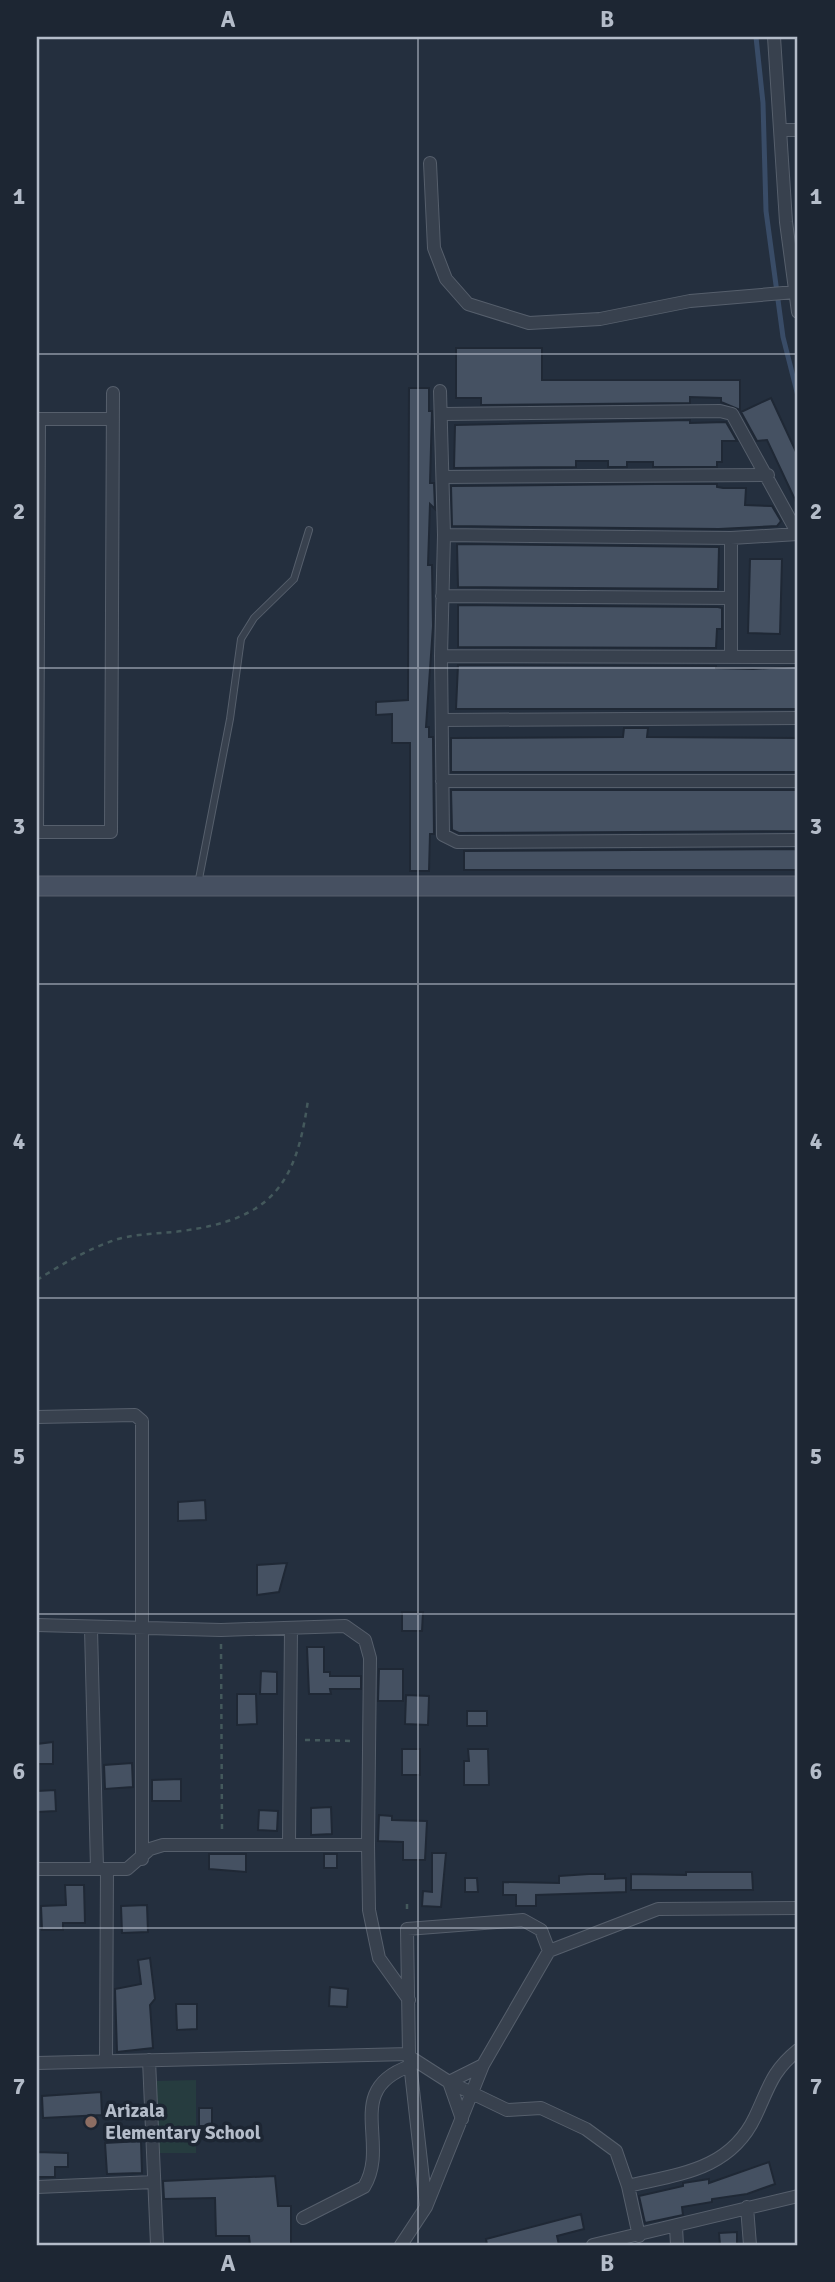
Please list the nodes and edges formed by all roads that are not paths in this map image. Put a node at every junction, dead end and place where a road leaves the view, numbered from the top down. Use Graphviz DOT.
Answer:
graph roads {
  1 [pos="774,37"];
  2 [pos="781,130"];
  3 [pos="798,130"];
  4 [pos="430,163"];
  5 [pos="795,292"];
  6 [pos="798,312"];
  7 [pos="440,391"];
  8 [pos="113,393"];
  9 [pos="443,414"];
  10 [pos="38,419"];
  11 [pos="113,419"];
  12 [pos="768,475"];
  13 [pos="443,477"];
  14 [pos="309,530"];
  15 [pos="798,534"];
  16 [pos="444,535"];
  17 [pos="731,538"];
  18 [pos="442,596"];
  19 [pos="730,598"];
  20 [pos="441,656"];
  21 [pos="731,657"];
  22 [pos="798,657"];
  23 [pos="798,718"];
  24 [pos="443,720"];
  25 [pos="442,781"];
  26 [pos="798,782"];
  27 [pos="37,832"];
  28 [pos="798,840"];
  29 [pos="37,886"];
  30 [pos="197,886"];
  31 [pos="798,886"];
  32 [pos="37,1417"];
  33 [pos="37,1625"];
  34 [pos="141,1628"];
  35 [pos="92,1629"];
  36 [pos="290,1629"];
  37 [pos="289,1843"];
  38 [pos="368,1845"];
  39 [pos="142,1858"];
  40 [pos="102,1868"];
  41 [pos="37,1869"];
  42 [pos="798,1908"];
  43 [pos="549,1951"];
  44 [pos="409,2000"];
  45 [pos="798,2050"];
  46 [pos="410,2059"];
  47 [pos="149,2060"];
  48 [pos="106,2061"];
  49 [pos="37,2063"];
  50 [pos="483,2065"];
  51 [pos="449,2082"];
  52 [pos="473,2094"];
  53 [pos="463,2119"];
  54 [pos="154,2182"];
  55 [pos="628,2186"];
  56 [pos="37,2187"];
  57 [pos="798,2196"];
  58 [pos="426,2207"];
  59 [pos="747,2207"];
  60 [pos="303,2218"];
  61 [pos="676,2227"];
  62 [pos="639,2236"];
  63 [pos="157,2245"];
  64 [pos="401,2245"];
  65 [pos="593,2245"];
  66 [pos="677,2245"];
  67 [pos="750,2245"];
  1 -- 2 [label="street"];
  2 -- 3 [label="street"];
  2 -- 5 [label="street"];
  4 -- 5 [label="street"];
  5 -- 6 [label="street"];
  7 -- 9 [label="street"];
  8 -- 11 [label="street"];
  9 -- 12 [label="street"];
  9 -- 13 [label="street"];
  10 -- 11 [label="street"];
  10 -- 27 [label="street"];
  11 -- 27 [label="street"];
  12 -- 13 [label="street"];
  12 -- 15 [label="street"];
  13 -- 16 [label="street"];
  14 -- 30 [label="lane"];
  15 -- 17 [label="street"];
  16 -- 17 [label="street"];
  16 -- 18 [label="street"];
  17 -- 19 [label="street"];
  18 -- 19 [label="street"];
  18 -- 20 [label="street"];
  19 -- 21 [label="street"];
  20 -- 21 [label="street"];
  20 -- 24 [label="street"];
  21 -- 22 [label="street"];
  23 -- 24 [label="street"];
  24 -- 25 [label="street"];
  25 -- 26 [label="street"];
  25 -- 28 [label="street"];
  29 -- 30 [label="street"];
  30 -- 31 [label="street"];
  32 -- 34 [label="street"];
  33 -- 35 [label="street"];
  34 -- 35 [label="street"];
  34 -- 36 [label="street"];
  34 -- 39 [label="street"];
  35 -- 40 [label="street"];
  36 -- 37 [label="street"];
  36 -- 38 [label="street"];
  37 -- 38 [label="street"];
  37 -- 39 [label="street"];
  38 -- 44 [label="street"];
  39 -- 40 [label="street"];
  40 -- 41 [label="street"];
  40 -- 48 [label="street"];
  42 -- 43 [label="street"];
  43 -- 44 [label="street"];
  43 -- 50 [label="street"];
  44 -- 46 [label="street"];
  45 -- 55 [label="street"];
  46 -- 47 [label="street"];
  46 -- 51 [label="street"];
  46 -- 58 [label="street"];
  46 -- 60 [label="street"];
  47 -- 48 [label="street"];
  47 -- 54 [label="street"];
  48 -- 49 [label="street"];
  50 -- 51 [label="street"];
  50 -- 52 [label="street"];
  51 -- 52 [label="street"];
  51 -- 53 [label="street"];
  52 -- 53 [label="street"];
  52 -- 55 [label="street"];
  53 -- 58 [label="street"];
  54 -- 56 [label="street"];
  54 -- 63 [label="street"];
  55 -- 62 [label="street"];
  57 -- 59 [label="street"];
  58 -- 64 [label="street"];
  59 -- 61 [label="street"];
  59 -- 67 [label="street"];
  61 -- 62 [label="street"];
  61 -- 66 [label="street"];
  62 -- 65 [label="street"];
}
